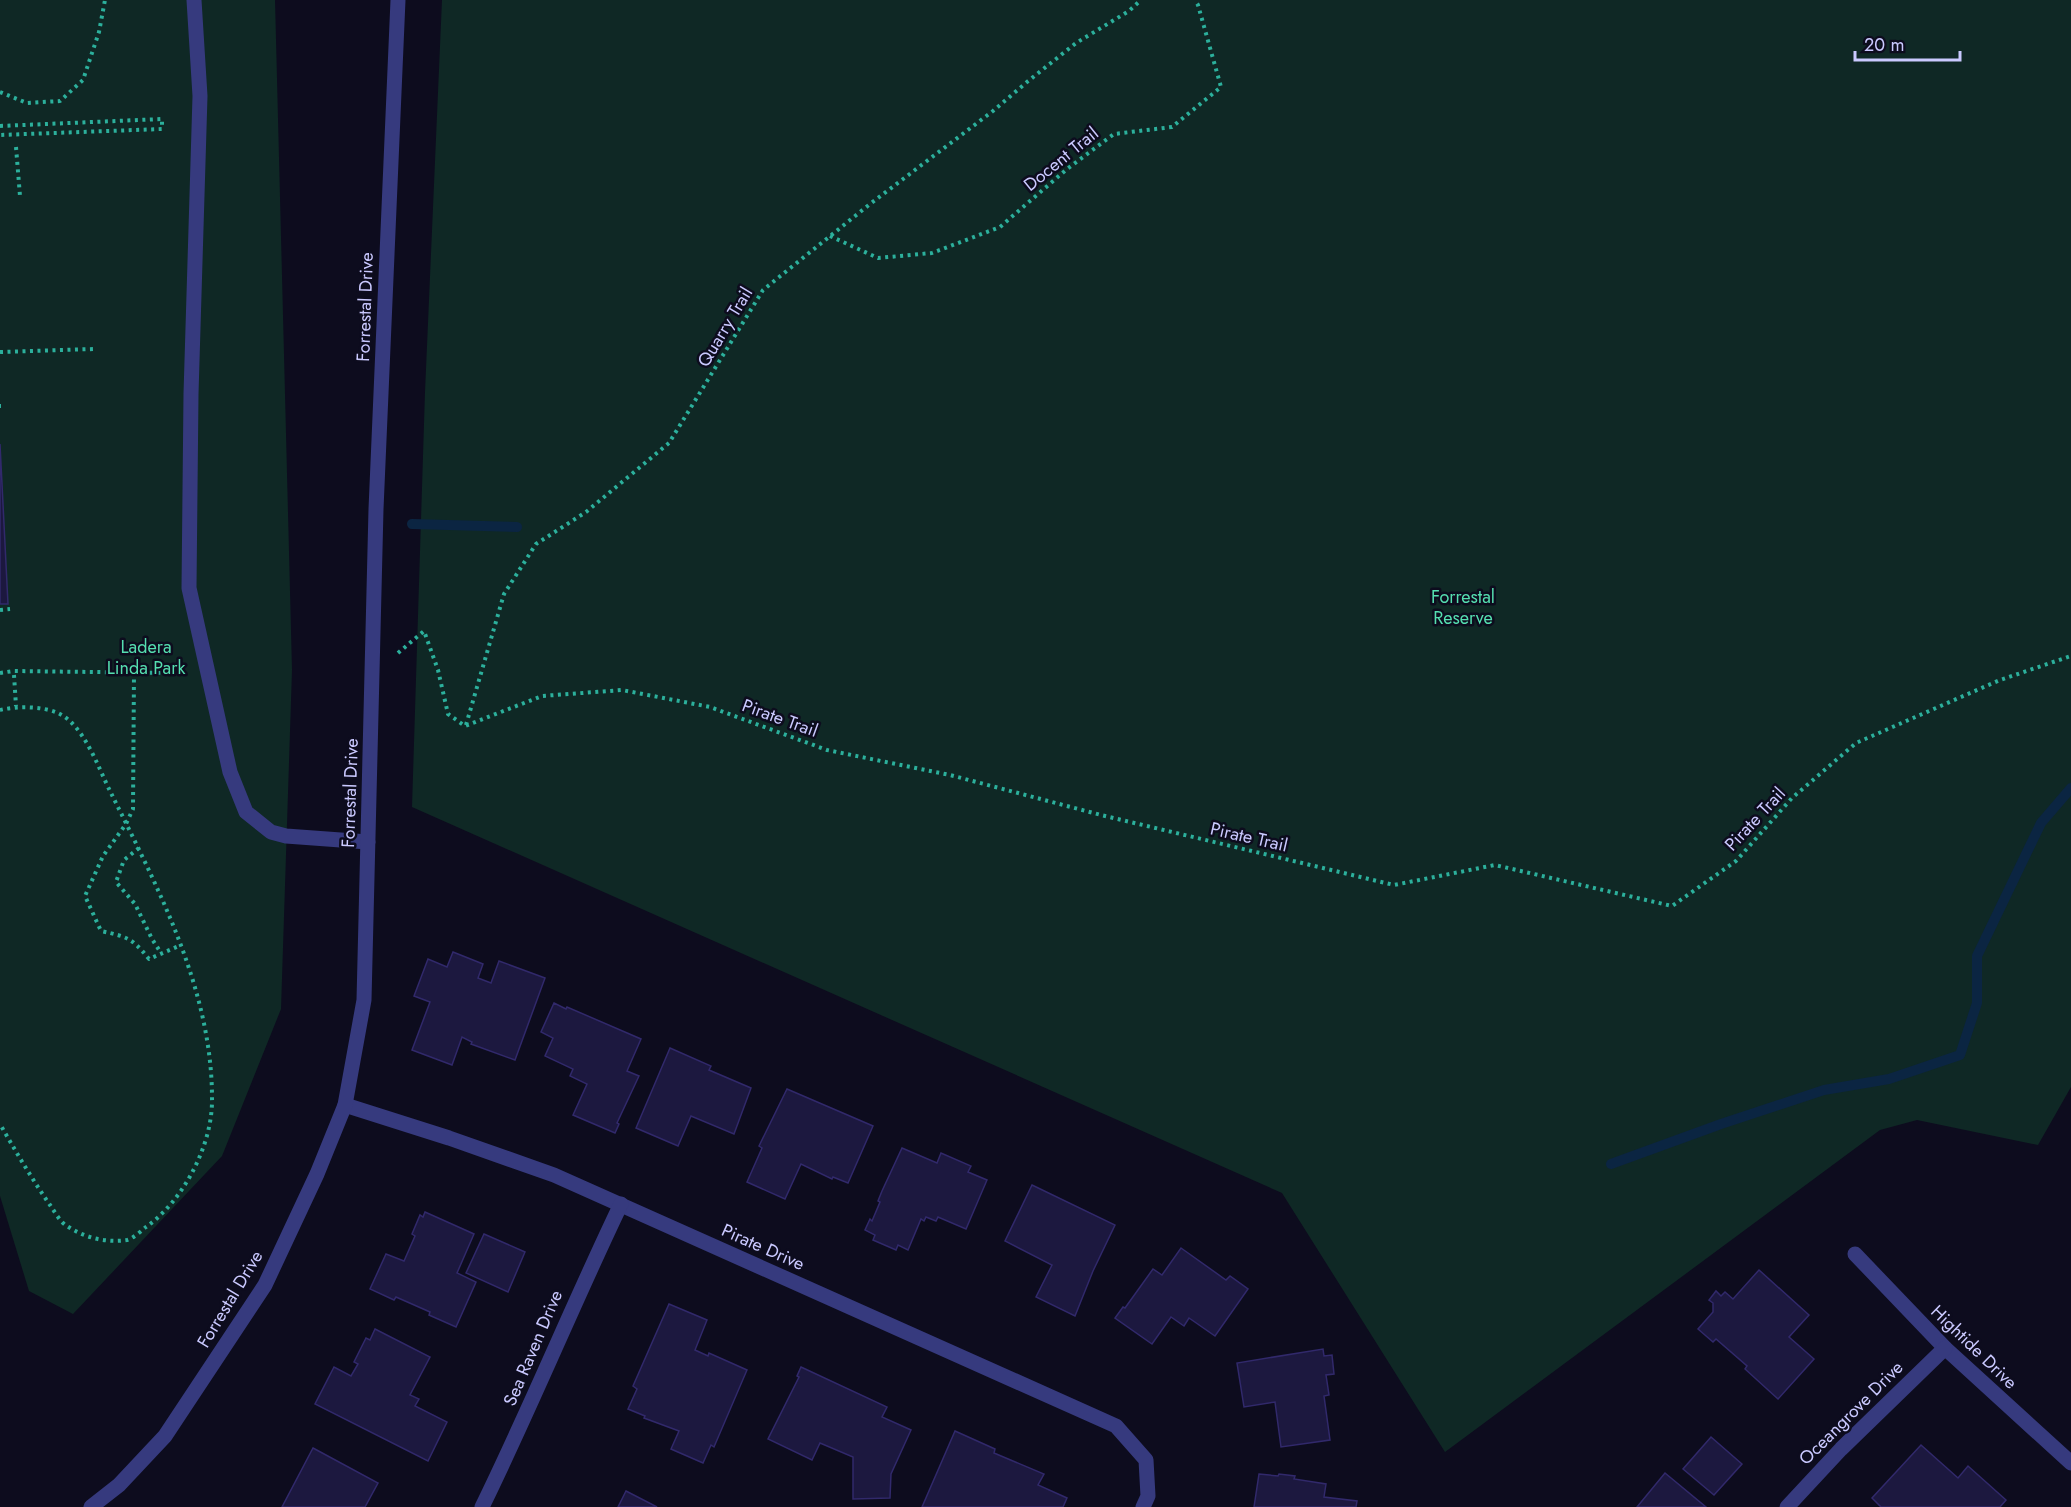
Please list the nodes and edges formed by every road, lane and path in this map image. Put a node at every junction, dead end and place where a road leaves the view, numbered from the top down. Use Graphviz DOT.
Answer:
graph roads {
  1 [pos="105,0"];
  2 [pos="194,0"];
  3 [pos="398,0"];
  4 [pos="1141,0"];
  5 [pos="1195,0"];
  6 [pos="0,93"];
  7 [pos="0,126"];
  8 [pos="0,135"];
  9 [pos="16,147"];
  10 [pos="20,196"];
  11 [pos="830,236"];
  12 [pos="94,349"];
  13 [pos="0,352"];
  14 [pos="10,609"];
  15 [pos="0,610"];
  16 [pos="424,631"];
  17 [pos="2071,656"];
  18 [pos="134,672"];
  19 [pos="0,673"];
  20 [pos="172,673"];
  21 [pos="14,675"];
  22 [pos="16,706"];
  23 [pos="0,710"];
  24 [pos="465,726"];
  25 [pos="126,824"];
  26 [pos="368,842"];
  27 [pos="138,848"];
  28 [pos="181,945"];
  29 [pos="161,953"];
  30 [pos="345,1105"];
  31 [pos="0,1124"];
  32 [pos="621,1204"];
  33 [pos="1855,1254"];
  34 [pos="1945,1348"];
  35 [pos="2071,1463"];
  36 [pos="91,1507"];
  37 [pos="482,1507"];
  38 [pos="1143,1507"];
  39 [pos="1786,1507"];
  1 -- 6 [label="path"];
  2 -- 26 [label="street"];
  3 -- 26 [label="street, Forrestal Drive"];
  4 -- 11 [label="path, Quarry Trail"];
  5 -- 11 [label="path, Docent Trail"];
  7 -- 8 [label="path"];
  9 -- 10 [label="path"];
  11 -- 24 [label="path, Quarry Trail"];
  12 -- 13 [label="path"];
  14 -- 15 [label="path"];
  16 -- 24 [label="path"];
  17 -- 24 [label="path, Pirate Trail"];
  18 -- 19 [label="path"];
  18 -- 20 [label="path"];
  18 -- 25 [label="path"];
  21 -- 22 [label="path"];
  22 -- 23 [label="path"];
  22 -- 25 [label="path"];
  25 -- 27 [label="path"];
  25 -- 29 [label="path"];
  26 -- 30 [label="street, Forrestal Drive"];
  27 -- 28 [label="path"];
  27 -- 29 [label="path"];
  28 -- 29 [label="path"];
  28 -- 31 [label="path"];
  30 -- 32 [label="street, Pirate Drive"];
  30 -- 36 [label="street, Forrestal Drive"];
  32 -- 37 [label="street, Sea Raven Drive"];
  32 -- 38 [label="street, Pirate Drive"];
  33 -- 34 [label="street, Hightide Drive"];
  34 -- 35 [label="street, Hightide Drive"];
  34 -- 39 [label="street, Oceangrove Drive"];
}
